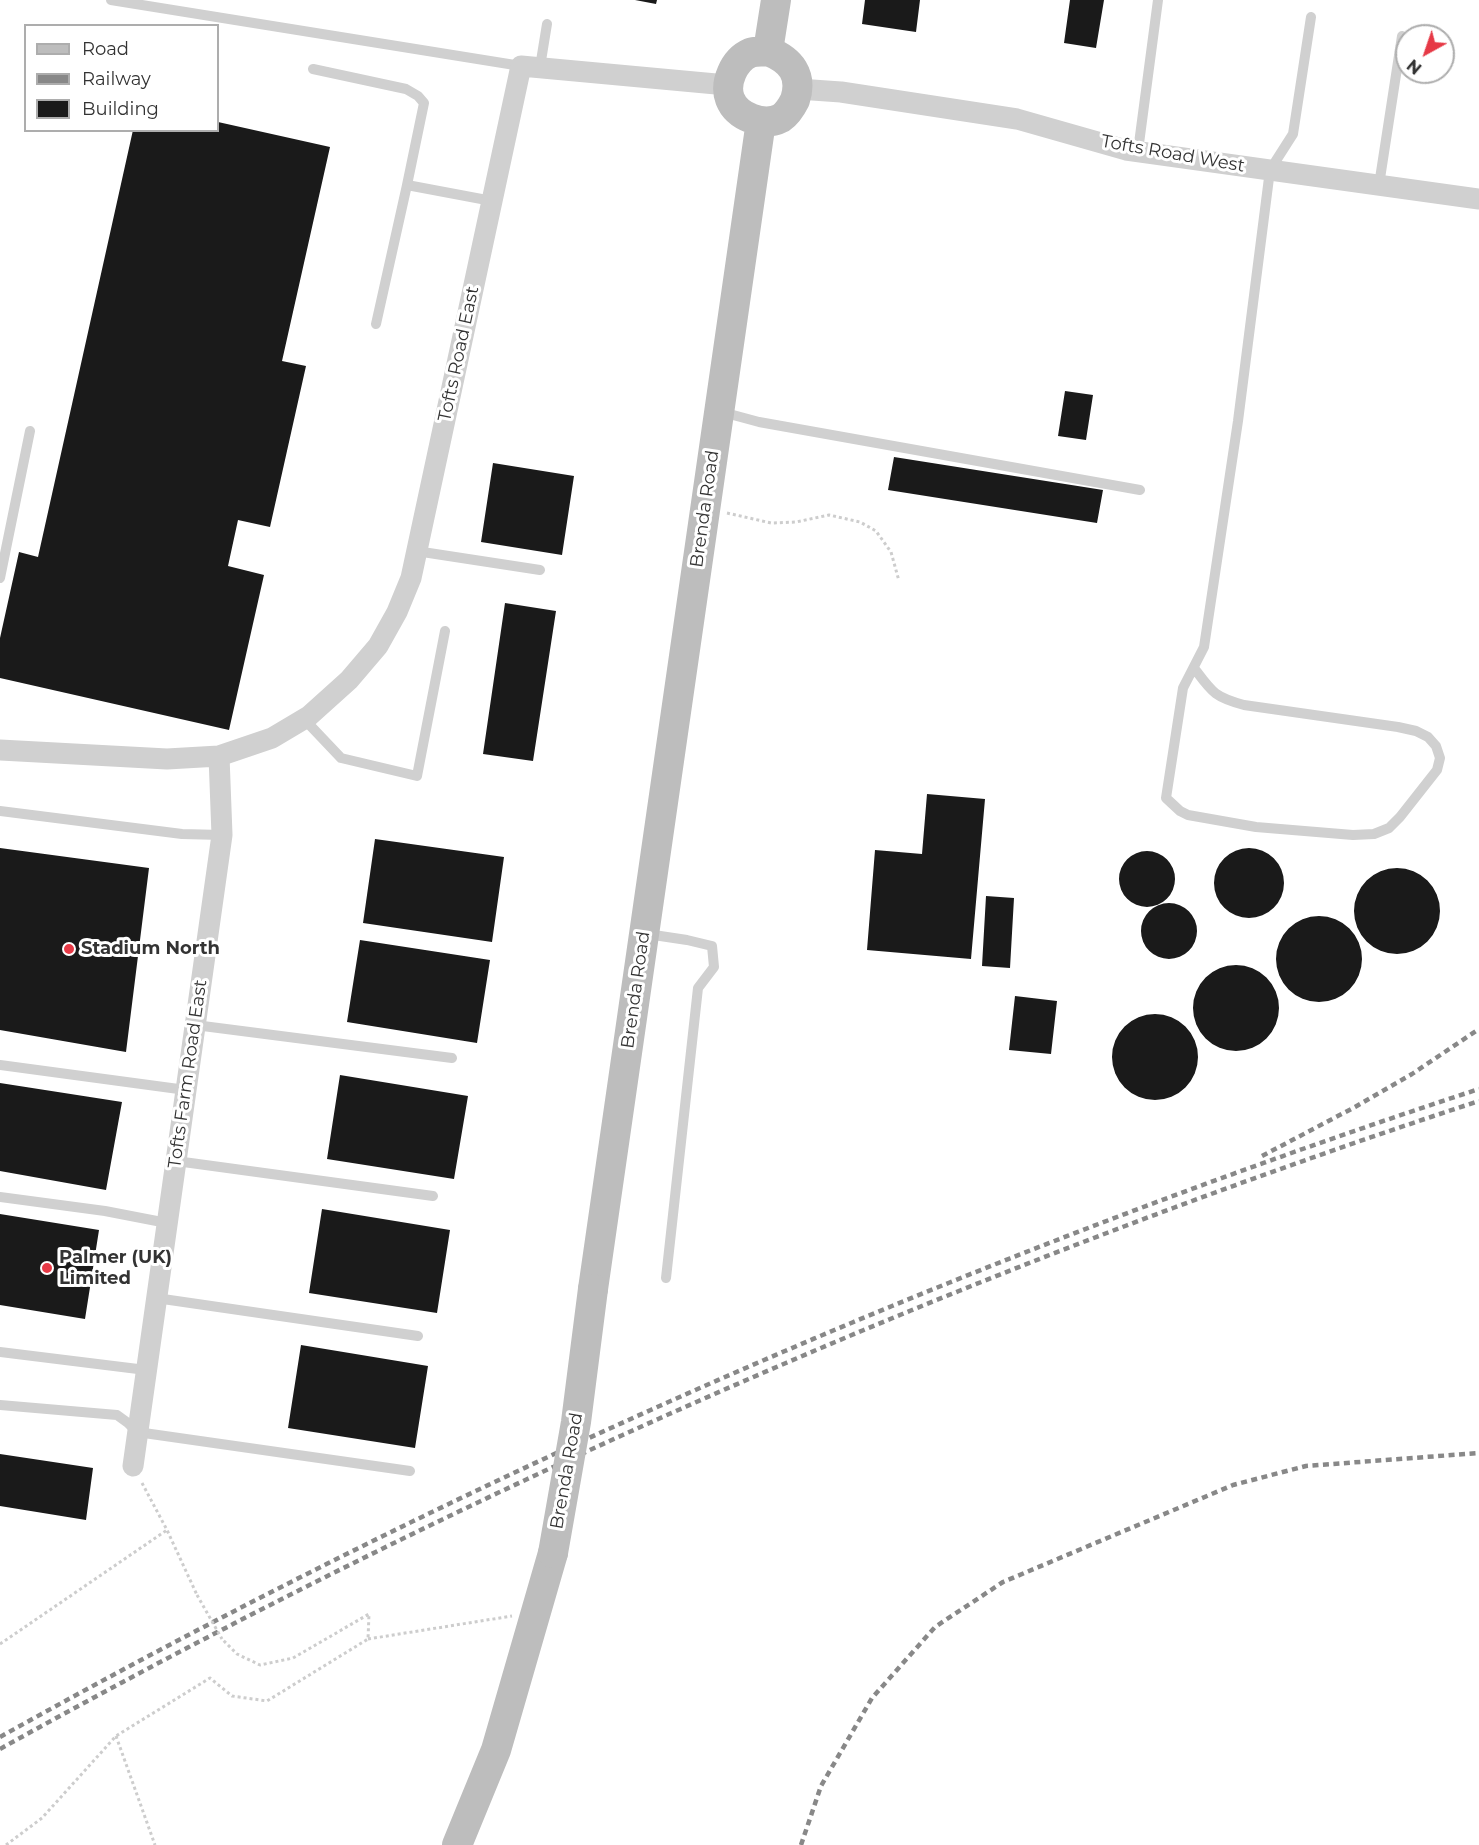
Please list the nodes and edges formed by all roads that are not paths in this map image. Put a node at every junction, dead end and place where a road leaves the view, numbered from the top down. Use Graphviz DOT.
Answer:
graph roads {
  1 [pos="111,0"];
  2 [pos="776,0"];
  3 [pos="1158,0"];
  4 [pos="1311,17"];
  5 [pos="547,24"];
  6 [pos="768,51"];
  7 [pos="531,66"];
  8 [pos="313,69"];
  9 [pos="1395,81"];
  10 [pos="727,85"];
  11 [pos="798,89"];
  12 [pos="761,121"];
  13 [pos="1138,151"];
  14 [pos="1270,170"];
  15 [pos="407,185"];
  16 [pos="1379,185"];
  17 [pos="1479,199"];
  18 [pos="492,201"];
  19 [pos="376,324"];
  20 [pos="719,411"];
  21 [pos="30,431"];
  22 [pos="1140,490"];
  23 [pos="416,551"];
  24 [pos="540,570"];
  25 [pos="0,578"];
  26 [pos="445,631"];
  27 [pos="1194,668"];
  28 [pos="304,719"];
  29 [pos="0,750"];
  30 [pos="219,756"];
  31 [pos="0,812"];
  32 [pos="222,835"];
  33 [pos="644,933"];
  34 [pos="195,1025"];
  35 [pos="452,1058"];
  36 [pos="0,1065"];
  37 [pos="186,1090"];
  38 [pos="176,1161"];
  39 [pos="433,1196"];
  40 [pos="0,1197"];
  41 [pos="167,1223"];
  42 [pos="666,1278"];
  43 [pos="156,1298"];
  44 [pos="418,1336"];
  45 [pos="0,1352"];
  46 [pos="146,1370"];
  47 [pos="0,1405"];
  48 [pos="138,1432"];
  49 [pos="133,1466"];
  50 [pos="410,1471"];
  51 [pos="457,1845"];
  1 -- 7 [label="lane"];
  2 -- 6 [label="main road"];
  3 -- 13 [label="lane"];
  4 -- 14 [label="lane"];
  5 -- 7 [label="lane"];
  6 -- 10 [label="main road"];
  6 -- 11 [label="main road"];
  7 -- 10 [label="street"];
  7 -- 18 [label="street, Tofts Road East"];
  8 -- 15 [label="lane"];
  9 -- 16 [label="lane"];
  10 -- 12 [label="main road"];
  11 -- 12 [label="main road"];
  11 -- 13 [label="street, Tofts Road West"];
  12 -- 20 [label="main road, Brenda Road"];
  13 -- 14 [label="street, Tofts Road West"];
  14 -- 16 [label="street, Tofts Road West"];
  14 -- 27 [label="lane"];
  15 -- 18 [label="lane"];
  15 -- 19 [label="lane"];
  16 -- 17 [label="street, Tofts Road West"];
  18 -- 23 [label="street, Tofts Road East"];
  20 -- 22 [label="lane"];
  20 -- 33 [label="main road, Brenda Road"];
  21 -- 25 [label="lane"];
  23 -- 24 [label="lane"];
  23 -- 28 [label="street, Tofts Road East"];
  26 -- 28 [label="lane"];
  27 -- 27 [label="lane"];
  28 -- 30 [label="street, Tofts Road East"];
  29 -- 30 [label="street"];
  30 -- 32 [label="street, Tofts Farm Road East"];
  31 -- 32 [label="lane"];
  32 -- 34 [label="street, Tofts Farm Road East"];
  33 -- 42 [label="lane"];
  33 -- 51 [label="main road, Brenda Road, bridge"];
  34 -- 35 [label="lane"];
  34 -- 37 [label="street, Tofts Farm Road East"];
  36 -- 37 [label="lane"];
  37 -- 38 [label="street, Tofts Farm Road East"];
  38 -- 39 [label="lane"];
  38 -- 41 [label="street, Tofts Farm Road East"];
  40 -- 41 [label="lane"];
  41 -- 43 [label="street, Tofts Farm Road East"];
  43 -- 44 [label="lane"];
  43 -- 46 [label="street, Tofts Farm Road East"];
  45 -- 46 [label="lane"];
  46 -- 48 [label="street, Tofts Farm Road East"];
  47 -- 48 [label="lane"];
  48 -- 49 [label="street, Tofts Farm Road East"];
  48 -- 50 [label="lane"];
}
